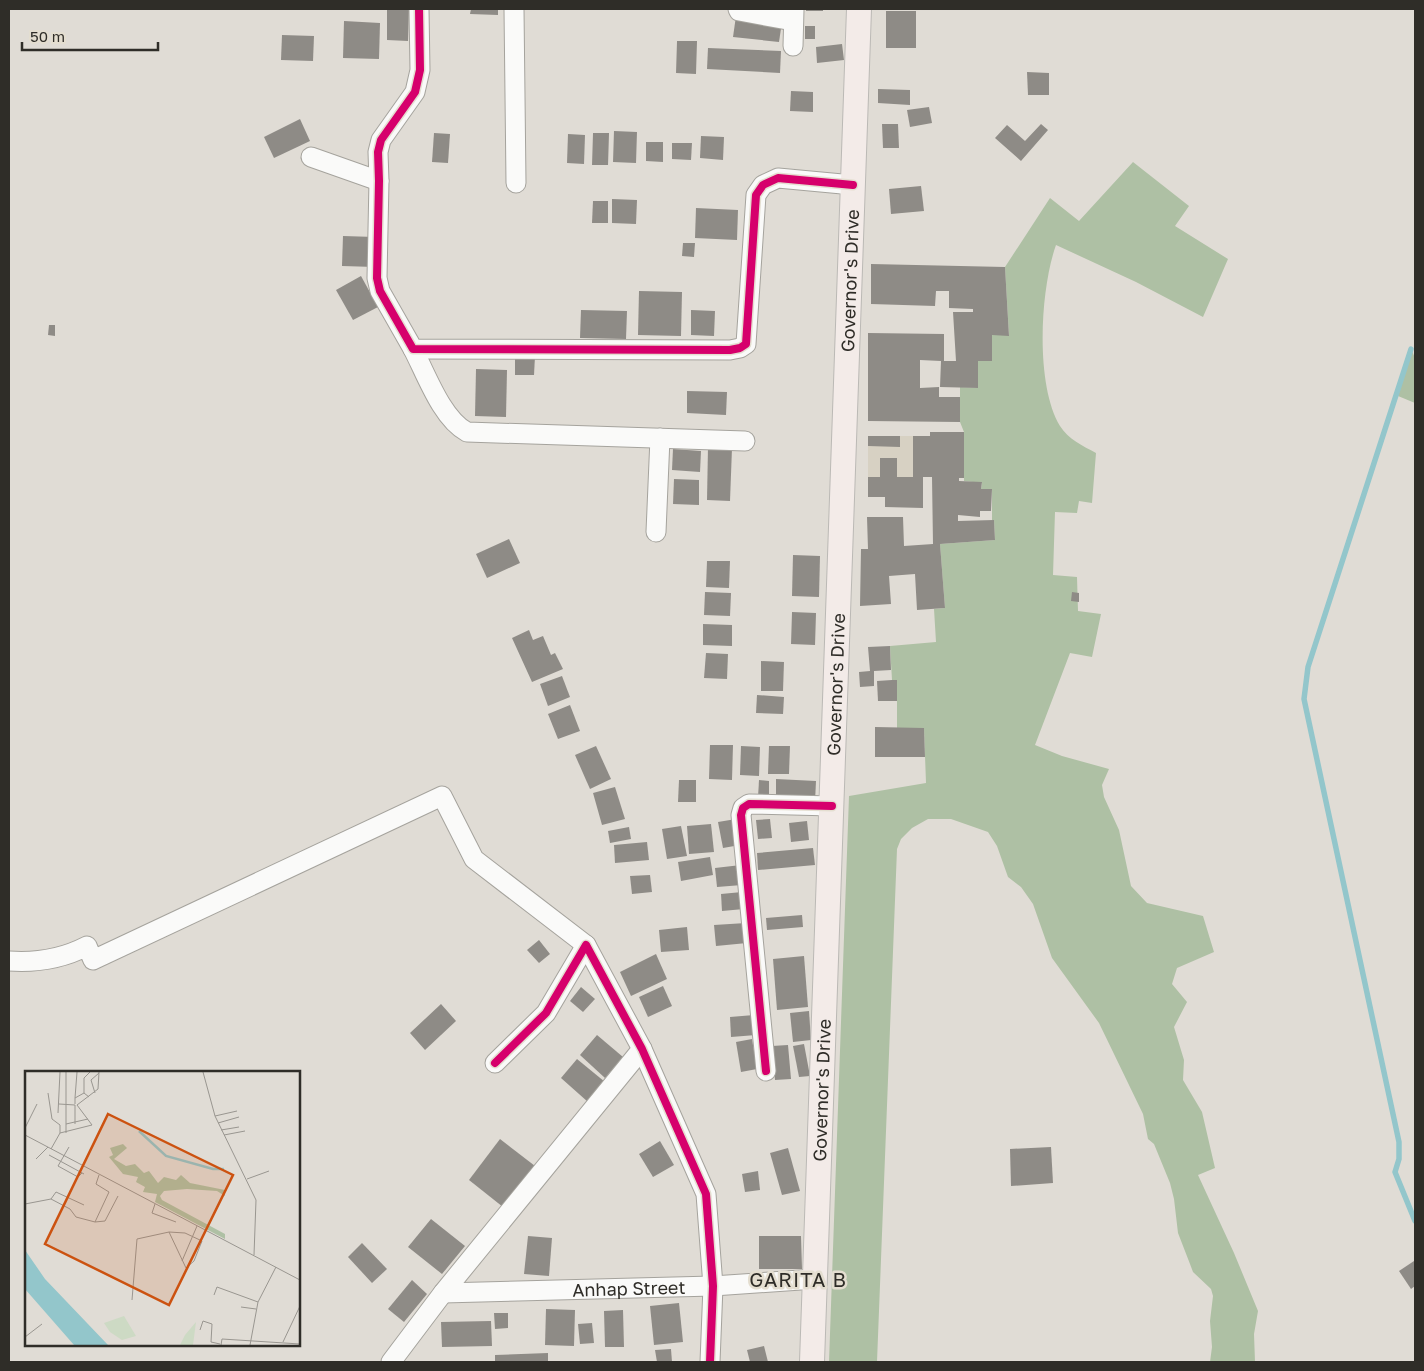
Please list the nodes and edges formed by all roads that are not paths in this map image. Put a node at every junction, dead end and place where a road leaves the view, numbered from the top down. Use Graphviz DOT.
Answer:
graph roads {
  1 [pos="419,9"];
  2 [pos="514,9"];
  3 [pos="738,9"];
  4 [pos="859,9"];
  5 [pos="794,15"];
  6 [pos="792,46"];
  7 [pos="311,157"];
  8 [pos="380,181"];
  9 [pos="516,183"];
  10 [pos="853,185"];
  11 [pos="413,349"];
  12 [pos="660,438"];
  13 [pos="745,441"];
  14 [pos="656,532"];
  15 [pos="832,806"];
  16 [pos="586,946"];
  17 [pos="9,961"];
  18 [pos="642,1049"];
  19 [pos="495,1063"];
  20 [pos="766,1070"];
  21 [pos="815,1279"];
  22 [pos="713,1286"];
  23 [pos="443,1292"];
  24 [pos="395,1360"];
  25 [pos="710,1362"];
  26 [pos="812,1362"];
  1 -- 8 [label="street"];
  2 -- 9 [label="street"];
  3 -- 5 [label="street"];
  4 -- 10 [label="main road, Governor's Drive"];
  5 -- 6 [label="street"];
  7 -- 8 [label="street"];
  8 -- 11 [label="street"];
  10 -- 11 [label="street"];
  10 -- 15 [label="main road, Governor's Drive"];
  11 -- 12 [label="street"];
  12 -- 13 [label="street"];
  12 -- 14 [label="street"];
  15 -- 20 [label="street"];
  15 -- 21 [label="main road, Governor's Drive"];
  16 -- 17 [label="street"];
  16 -- 18 [label="street"];
  16 -- 19 [label="street"];
  18 -- 22 [label="street"];
  18 -- 23 [label="street"];
  21 -- 22 [label="street, Anhap Street"];
  21 -- 26 [label="main road, Governor's Drive"];
  22 -- 23 [label="street, Anhap Street"];
  22 -- 25 [label="street"];
  23 -- 24 [label="street"];
}
